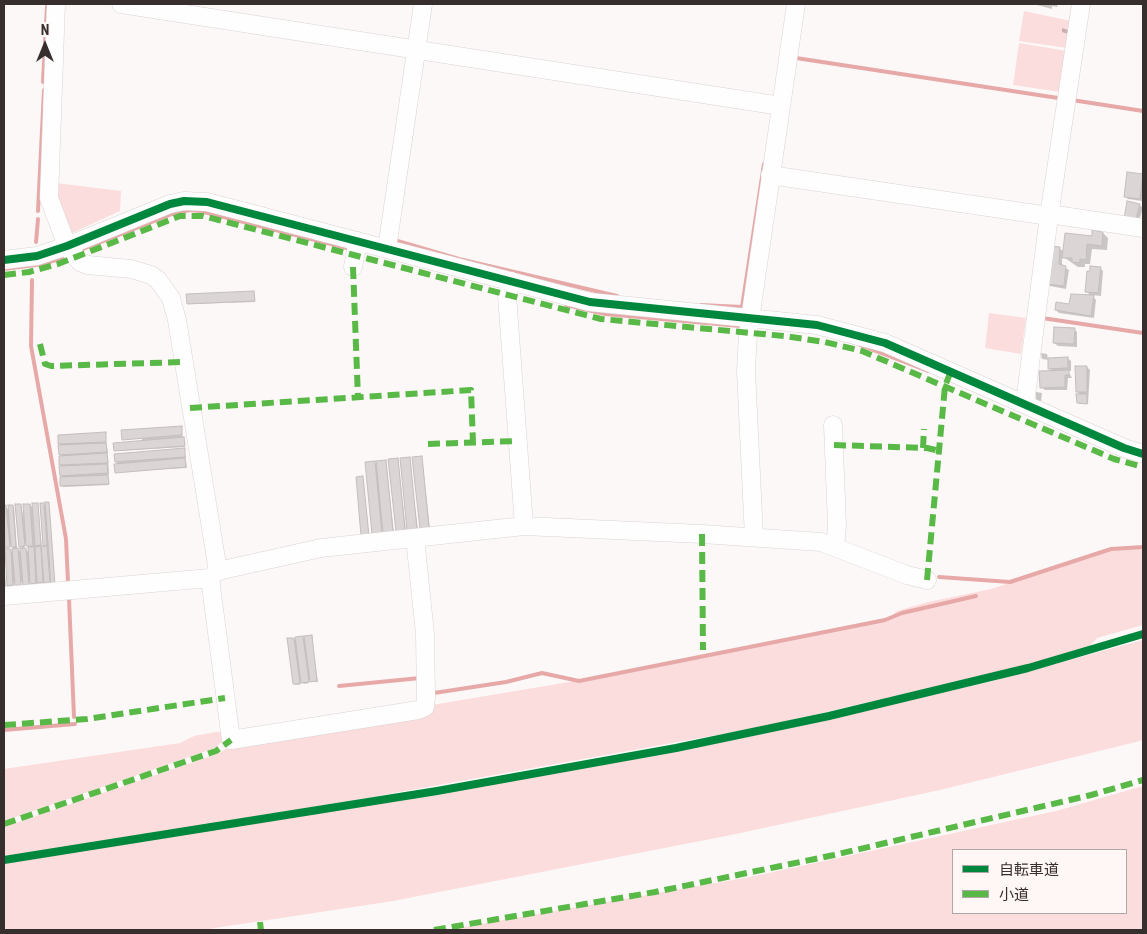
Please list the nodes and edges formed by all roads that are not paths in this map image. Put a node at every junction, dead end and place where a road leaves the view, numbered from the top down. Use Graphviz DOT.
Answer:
graph roads {
  1 [pos="56,4"];
  2 [pos="121,4"];
  3 [pos="423,4"];
  4 [pos="796,4"];
  5 [pos="1082,4"];
  6 [pos="416,51"];
  7 [pos="781,106"];
  8 [pos="770,175"];
  9 [pos="1049,215"];
  10 [pos="1143,228"];
  11 [pos="67,246"];
  12 [pos="387,248"];
  13 [pos="4,260"];
  14 [pos="509,286"];
  15 [pos="749,323"];
  16 [pos="1025,403"];
  17 [pos="833,425"];
  18 [pos="1143,454"];
  19 [pos="524,526"];
  20 [pos="754,537"];
  21 [pos="415,538"];
  22 [pos="835,547"];
  23 [pos="214,574"];
  24 [pos="927,580"];
  25 [pos="4,596"];
  1 -- 11 [label="street"];
  2 -- 6 [label="street"];
  3 -- 6 [label="street"];
  4 -- 7 [label="street"];
  5 -- 9 [label="street"];
  6 -- 7 [label="street"];
  6 -- 12 [label="street"];
  7 -- 8 [label="street"];
  8 -- 9 [label="street"];
  8 -- 15 [label="street"];
  9 -- 10 [label="street"];
  9 -- 16 [label="street"];
  11 -- 12 [label="street"];
  11 -- 13 [label="street"];
  11 -- 23 [label="street"];
  12 -- 14 [label="street"];
  14 -- 15 [label="street"];
  14 -- 19 [label="street"];
  15 -- 16 [label="street"];
  15 -- 20 [label="street"];
  16 -- 18 [label="street"];
  17 -- 22 [label="street"];
  19 -- 20 [label="street"];
  19 -- 21 [label="street"];
  20 -- 22 [label="street"];
  21 -- 23 [label="street"];
  21 -- 23 [label="street"];
  22 -- 24 [label="street"];
  23 -- 25 [label="street"];
}
